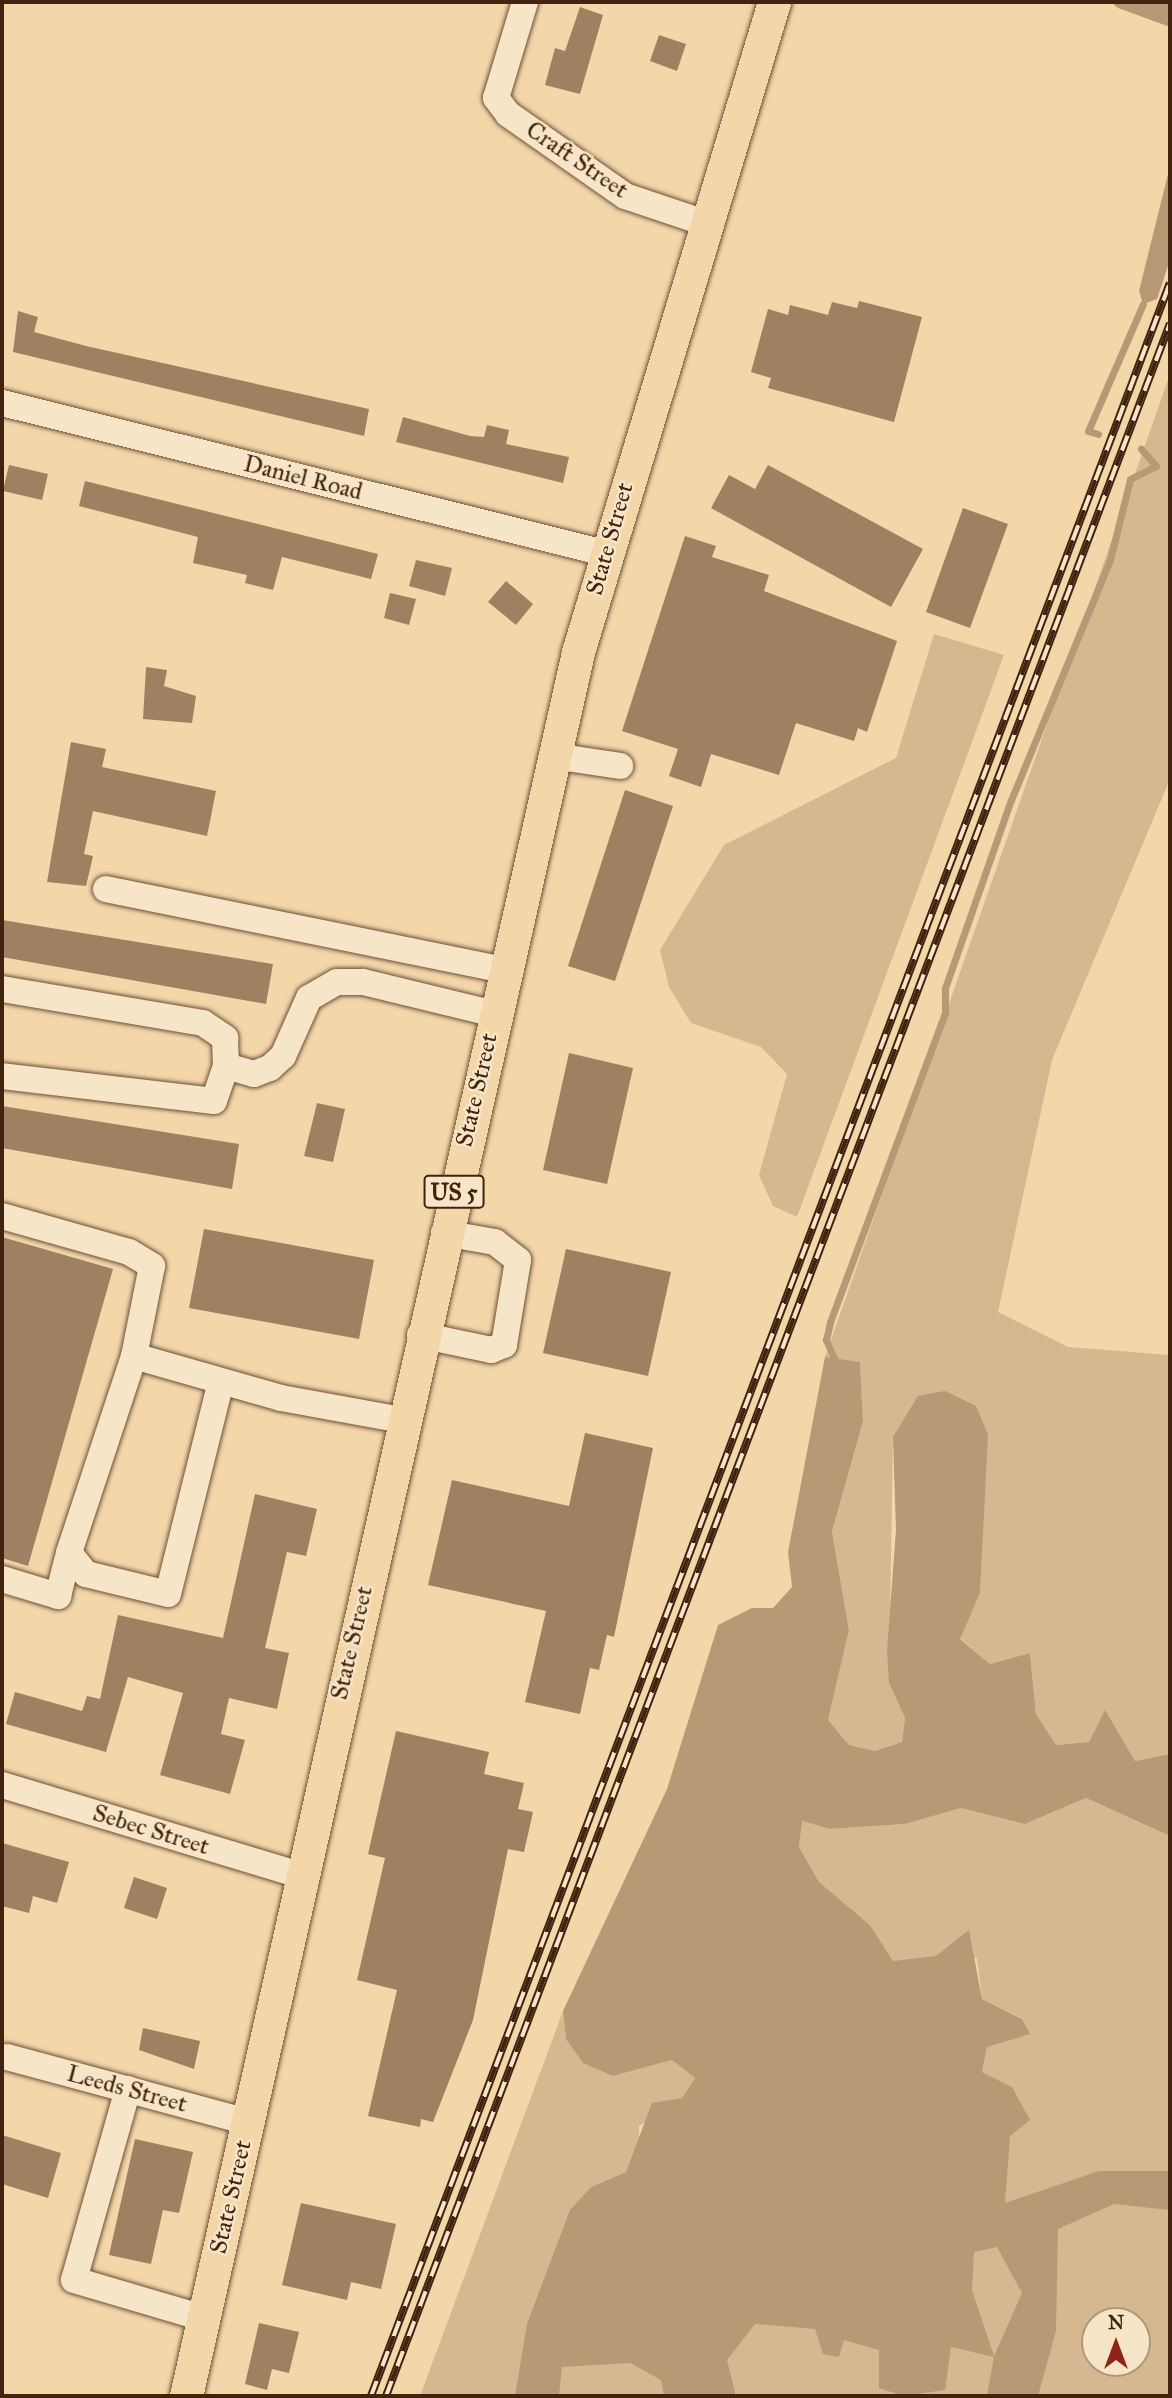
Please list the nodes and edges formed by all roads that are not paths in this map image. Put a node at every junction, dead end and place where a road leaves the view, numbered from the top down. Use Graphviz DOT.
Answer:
graph roads {
  1 [pos="525,2"];
  2 [pos="774,2"];
  3 [pos="705,223"];
  4 [pos="2,403"];
  5 [pos="605,553"];
  6 [pos="554,756"];
  7 [pos="620,766"];
  8 [pos="106,889"];
  9 [pos="505,970"];
  10 [pos="2,989"];
  11 [pos="495,1014"];
  12 [pos="226,1066"];
  13 [pos="2,1076"];
  14 [pos="2,1216"];
  15 [pos="444,1233"];
  16 [pos="420,1335"];
  17 [pos="134,1356"];
  18 [pos="221,1381"];
  19 [pos="402,1420"];
  20 [pos="69,1553"];
  21 [pos="2,1579"];
  22 [pos="2,1785"];
  23 [pos="301,1875"];
  24 [pos="7,2057"];
  25 [pos="128,2089"];
  26 [pos="248,2122"];
  27 [pos="203,2318"];
  28 [pos="186,2396"];
  1 -- 3 [label="street, Craft Street"];
  2 -- 3 [label="main road, State Street / US 5"];
  3 -- 5 [label="main road, State Street / US 5"];
  4 -- 5 [label="street, Daniel Road"];
  5 -- 6 [label="main road, State Street / US 5"];
  6 -- 7 [label="street"];
  6 -- 9 [label="main road, State Street / US 5"];
  8 -- 9 [label="street"];
  9 -- 11 [label="main road, State Street / US 5"];
  10 -- 12 [label="street"];
  11 -- 12 [label="street"];
  11 -- 15 [label="main road, State Street / US 5"];
  12 -- 13 [label="street"];
  14 -- 17 [label="street"];
  15 -- 16 [label="main road, State Street / US 5"];
  15 -- 16 [label="street"];
  16 -- 19 [label="main road, State Street / US 5"];
  17 -- 18 [label="street"];
  17 -- 20 [label="street"];
  18 -- 19 [label="street"];
  18 -- 20 [label="street"];
  19 -- 23 [label="main road, State Street / US 5"];
  20 -- 21 [label="street"];
  22 -- 23 [label="street, Sebec Street"];
  23 -- 26 [label="main road, State Street / US 5"];
  24 -- 25 [label="street, Leeds Street"];
  25 -- 26 [label="street, Leeds Street"];
  25 -- 27 [label="street"];
  26 -- 27 [label="main road, State Street / US 5"];
  27 -- 28 [label="main road, State Street / US 5"];
}
